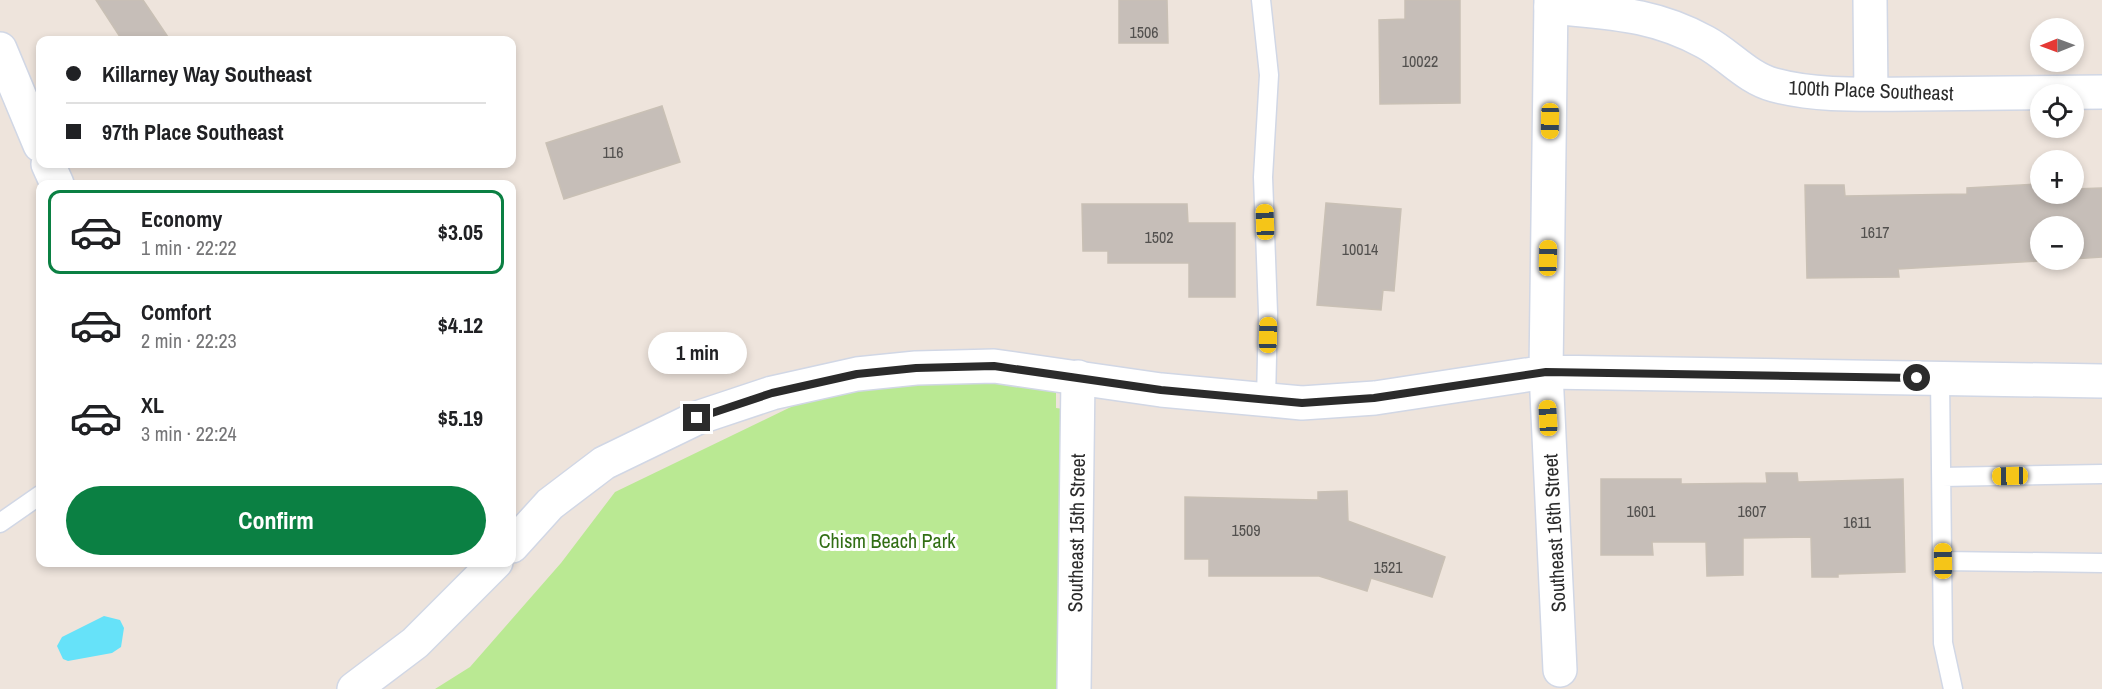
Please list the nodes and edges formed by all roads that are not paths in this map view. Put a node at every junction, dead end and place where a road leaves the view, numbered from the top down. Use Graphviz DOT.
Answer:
graph roads {
  1 [pos="1261,0"];
  2 [pos="1870,0"];
  3 [pos="1551,3"];
  4 [pos="0,48"];
  5 [pos="2102,92"];
  6 [pos="1871,94"];
  7 [pos="36,135"];
  8 [pos="1546,372"];
  9 [pos="1078,377"];
  10 [pos="1940,378"];
  11 [pos="2102,381"];
  12 [pos="1266,400"];
  13 [pos="2102,474"];
  14 [pos="1942,477"];
  15 [pos="36,498"];
  16 [pos="0,523"];
  17 [pos="516,542"];
  18 [pos="1943,561"];
  19 [pos="2102,563"];
  20 [pos="491,567"];
  21 [pos="1560,680"];
  22 [pos="354,689"];
  23 [pos="1074,689"];
  24 [pos="1953,689"];
  1 -- 12 [label="lane"];
  2 -- 6 [label="street"];
  3 -- 6 [label="street, 100th Place Southeast"];
  3 -- 8 [label="street, Southeast 16th Street"];
  4 -- 7 [label="street"];
  5 -- 6 [label="street, 100th Place Southeast"];
  8 -- 10 [label="street"];
  8 -- 12 [label="street"];
  8 -- 21 [label="street, Southeast 16th Street"];
  9 -- 12 [label="street"];
  9 -- 17 [label="street"];
  9 -- 23 [label="street, Southeast 15th Street"];
  10 -- 11 [label="street"];
  10 -- 14 [label="lane"];
  13 -- 14 [label="lane"];
  14 -- 18 [label="lane"];
  15 -- 16 [label="lane"];
  18 -- 19 [label="lane"];
  18 -- 24 [label="lane"];
  20 -- 22 [label="street"];
}
